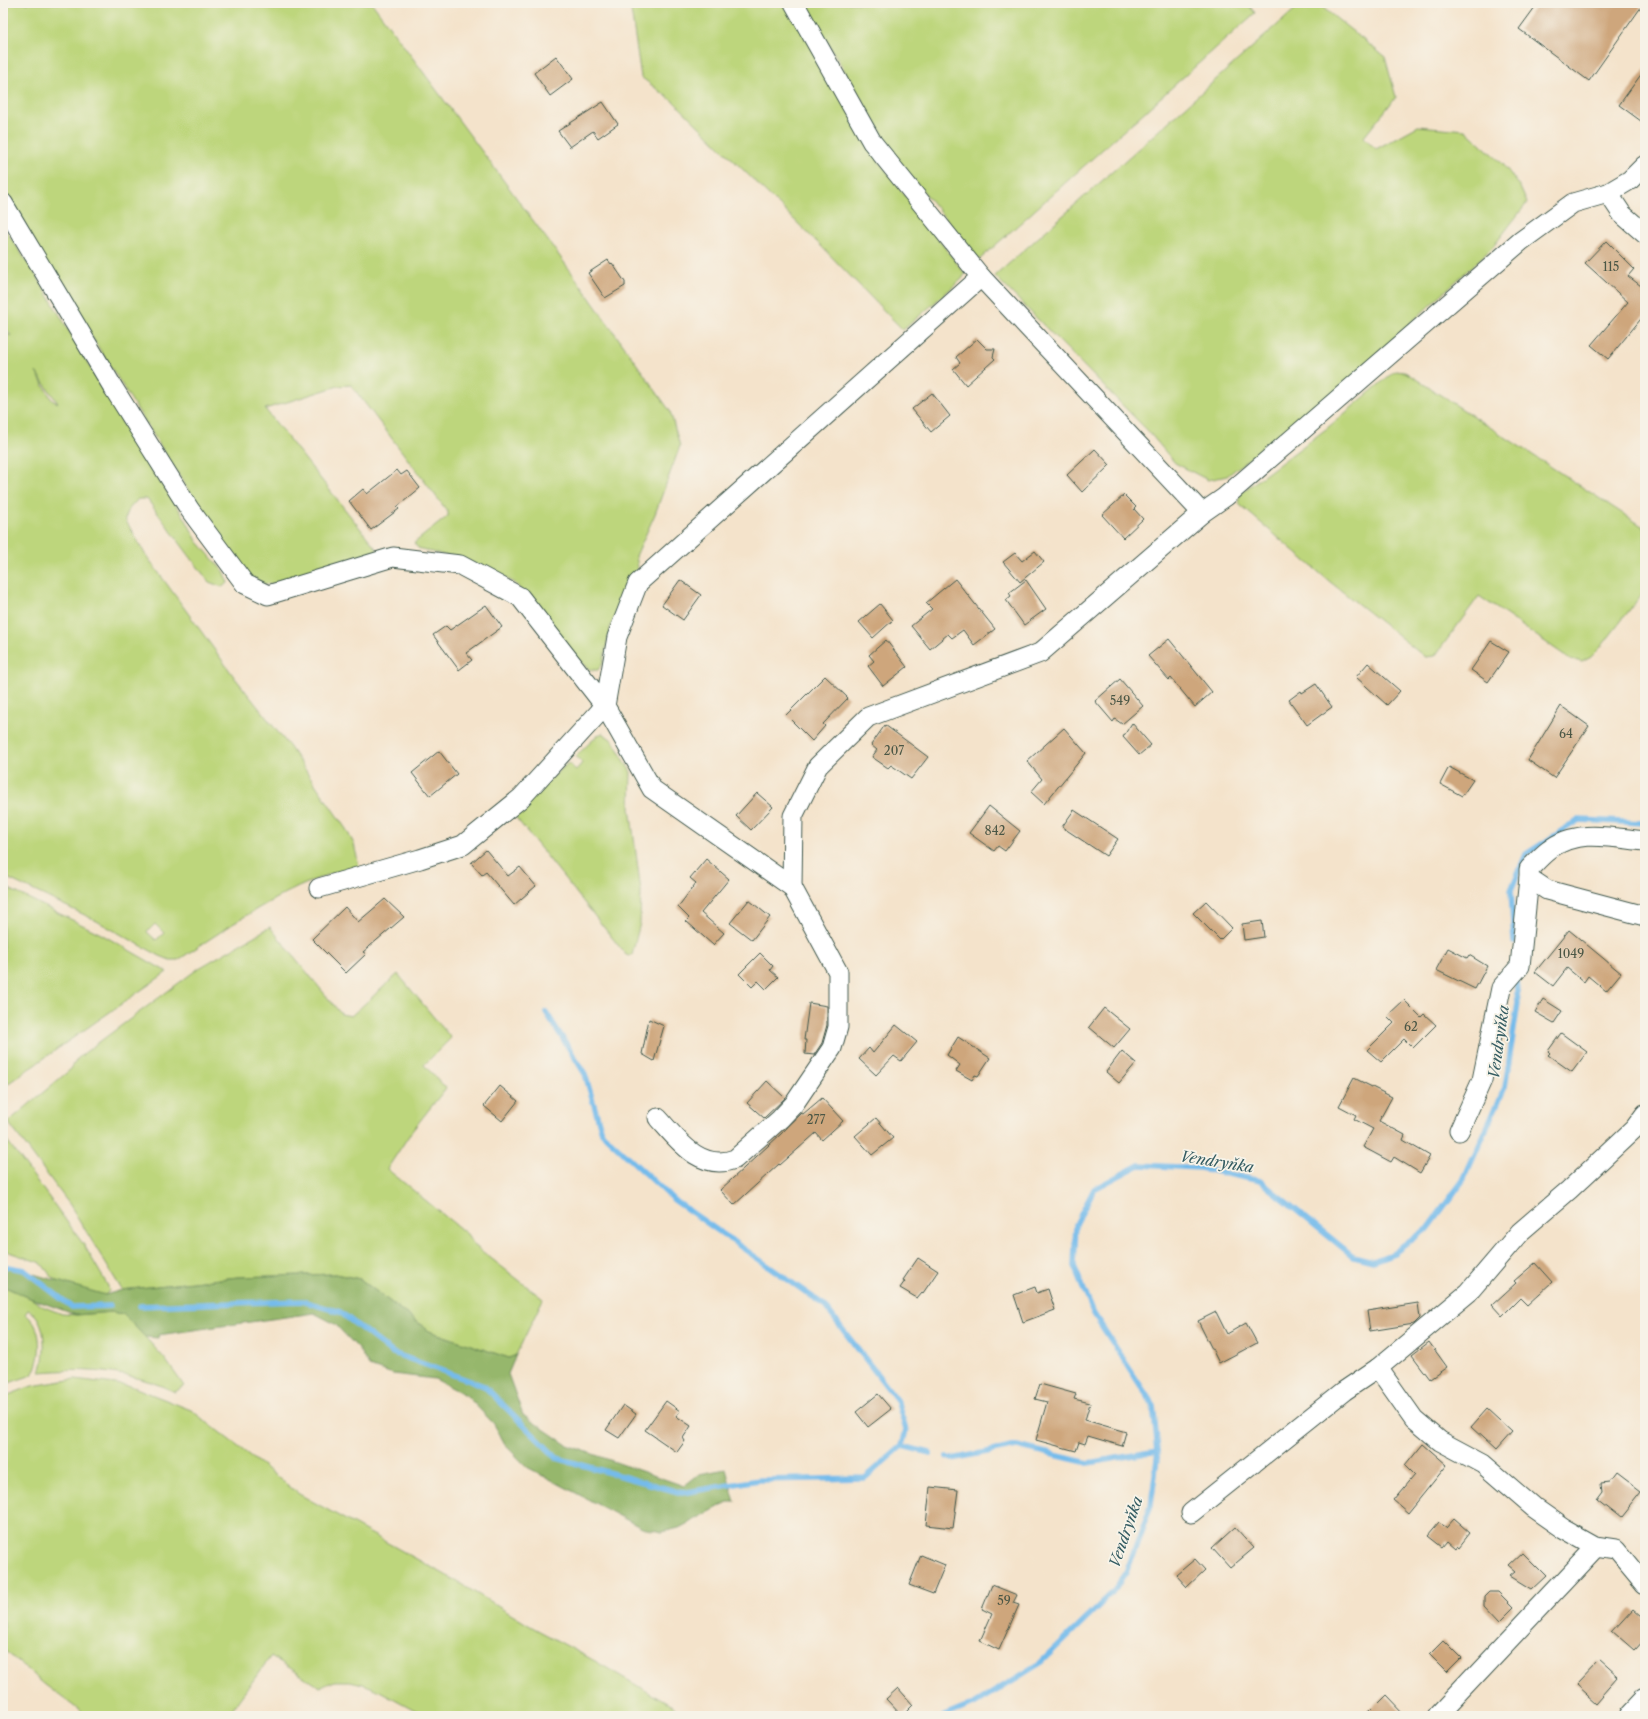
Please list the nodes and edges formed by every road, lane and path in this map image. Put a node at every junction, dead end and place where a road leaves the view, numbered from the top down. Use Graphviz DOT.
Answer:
graph roads {
  1 [pos="794,3"];
  2 [pos="1645,164"];
  3 [pos="1608,193"];
  4 [pos="3,203"];
  5 [pos="1645,234"];
  6 [pos="981,276"];
  7 [pos="1202,513"];
  8 [pos="604,706"];
  9 [pos="1645,841"];
  10 [pos="1530,878"];
  11 [pos="792,887"];
  12 [pos="319,888"];
  13 [pos="1645,916"];
  14 [pos="1645,1114"];
  15 [pos="658,1118"];
  16 [pos="1459,1131"];
  17 [pos="1378,1368"];
  18 [pos="1191,1513"];
  19 [pos="1596,1547"];
  20 [pos="1645,1586"];
  21 [pos="1645,1700"];
  22 [pos="1437,1716"];
  23 [pos="1630,1716"];
  1 -- 6 [label="street"];
  2 -- 3 [label="street"];
  3 -- 5 [label="street"];
  3 -- 7 [label="street"];
  4 -- 8 [label="street"];
  6 -- 7 [label="street"];
  6 -- 8 [label="street"];
  7 -- 11 [label="street"];
  8 -- 11 [label="street"];
  8 -- 12 [label="street"];
  9 -- 10 [label="street"];
  10 -- 13 [label="street"];
  10 -- 16 [label="street"];
  11 -- 15 [label="street"];
  14 -- 17 [label="street"];
  17 -- 18 [label="street"];
  17 -- 19 [label="street"];
  19 -- 20 [label="street"];
  19 -- 22 [label="street"];
  21 -- 23 [label="street"];
}
